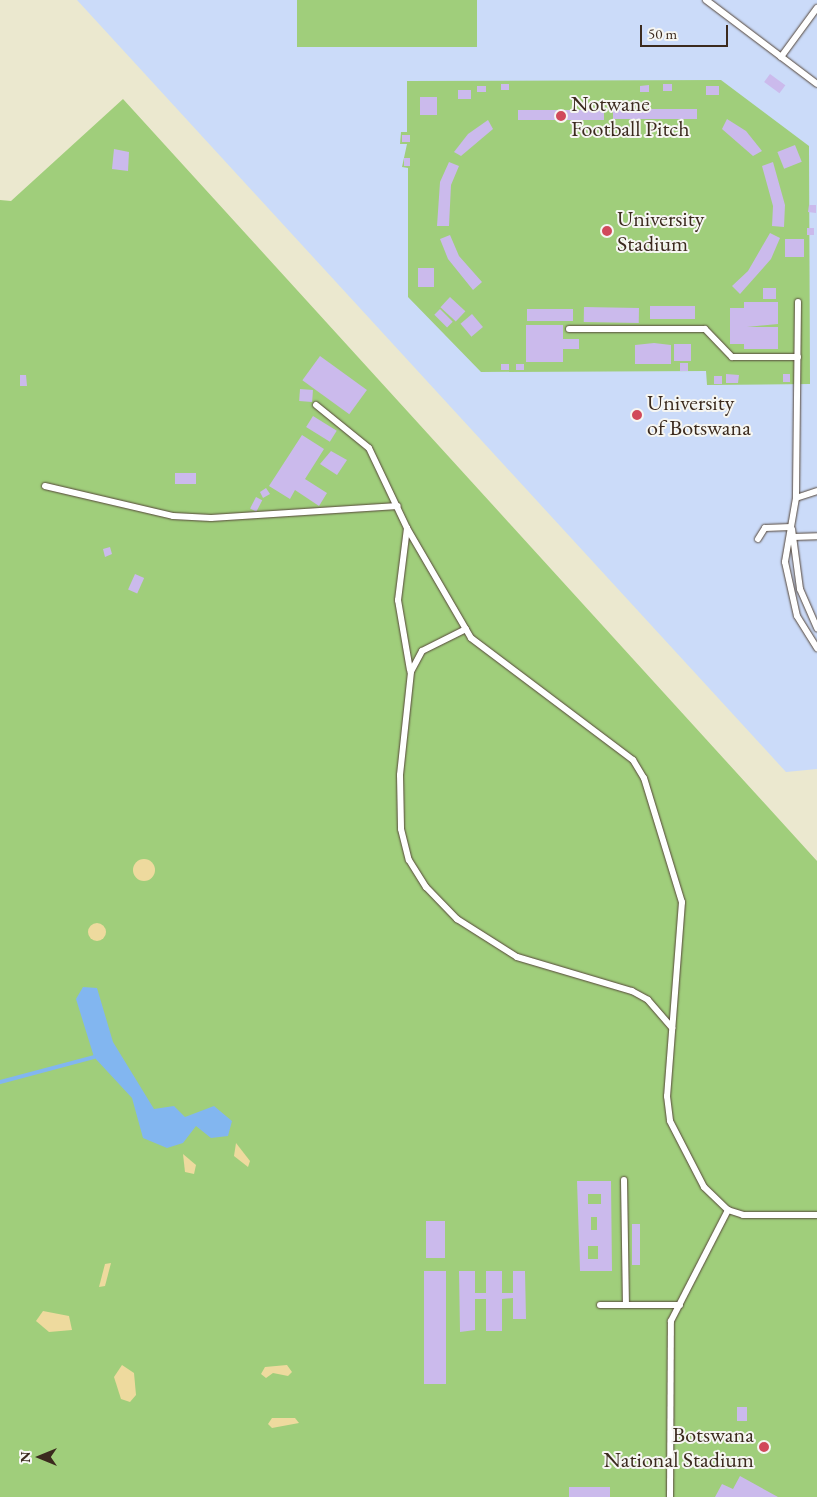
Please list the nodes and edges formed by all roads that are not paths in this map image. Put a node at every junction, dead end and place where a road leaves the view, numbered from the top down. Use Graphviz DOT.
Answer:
graph roads {
  1 [pos="706,0"];
  2 [pos="817,8"];
  3 [pos="782,57"];
  4 [pos="817,84"];
  5 [pos="798,302"];
  6 [pos="569,329"];
  7 [pos="798,357"];
  8 [pos="316,405"];
  9 [pos="45,486"];
  10 [pos="817,491"];
  11 [pos="796,498"];
  12 [pos="398,506"];
  13 [pos="792,527"];
  14 [pos="408,528"];
  15 [pos="817,536"];
  16 [pos="793,537"];
  17 [pos="758,539"];
  18 [pos="817,628"];
  19 [pos="466,629"];
  20 [pos="817,648"];
  21 [pos="411,672"];
  22 [pos="672,1028"];
  23 [pos="624,1180"];
  24 [pos="728,1210"];
  25 [pos="817,1215"];
  26 [pos="600,1305"];
  27 [pos="626,1305"];
  28 [pos="680,1305"];
  29 [pos="670,1497"];
  1 -- 3 [label="lane"];
  2 -- 3 [label="lane"];
  3 -- 4 [label="lane"];
  5 -- 7 [label="lane"];
  6 -- 7 [label="lane"];
  7 -- 11 [label="lane"];
  8 -- 12 [label="lane"];
  9 -- 12 [label="lane"];
  10 -- 11 [label="lane"];
  11 -- 13 [label="lane"];
  12 -- 14 [label="lane"];
  13 -- 16 [label="lane"];
  13 -- 17 [label="lane"];
  13 -- 20 [label="lane"];
  14 -- 19 [label="lane"];
  14 -- 21 [label="lane"];
  15 -- 16 [label="lane"];
  16 -- 18 [label="lane"];
  19 -- 21 [label="lane"];
  19 -- 22 [label="lane"];
  21 -- 22 [label="lane"];
  22 -- 24 [label="lane"];
  23 -- 27 [label="lane"];
  24 -- 25 [label="lane"];
  24 -- 28 [label="lane"];
  26 -- 27 [label="lane"];
  27 -- 28 [label="lane"];
  28 -- 29 [label="lane"];
}
